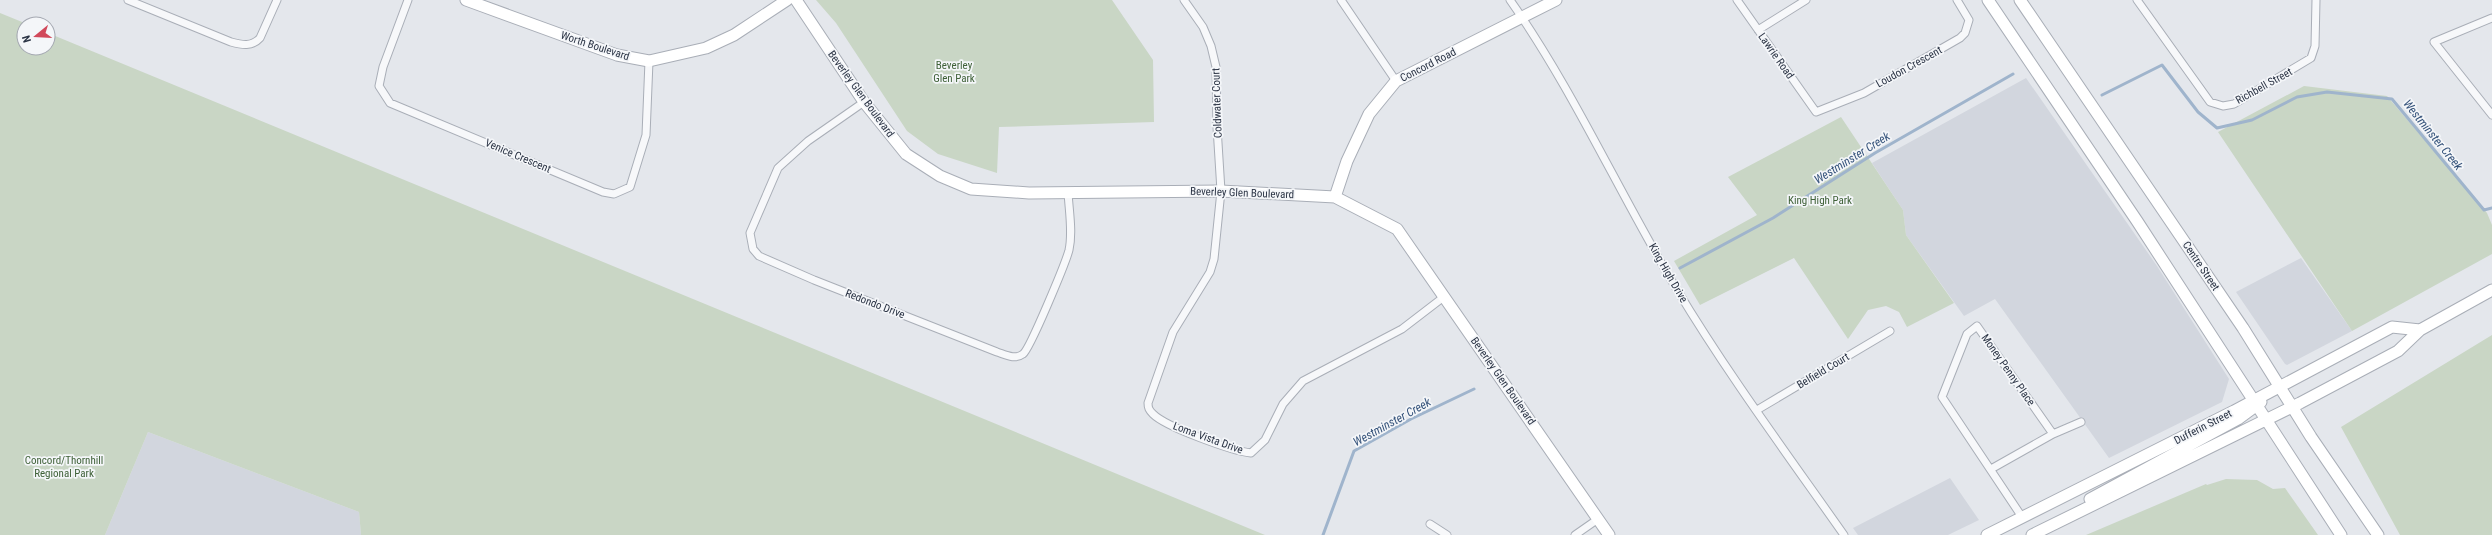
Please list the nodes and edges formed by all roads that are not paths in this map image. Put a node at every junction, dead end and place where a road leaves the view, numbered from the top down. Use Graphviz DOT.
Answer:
graph roads {
  1 [pos="128,0"];
  2 [pos="277,0"];
  3 [pos="408,0"];
  4 [pos="466,0"];
  5 [pos="787,0"];
  6 [pos="796,0"];
  7 [pos="1184,0"];
  8 [pos="1341,0"];
  9 [pos="1510,0"];
  10 [pos="1556,0"];
  11 [pos="1737,0"];
  12 [pos="1806,0"];
  13 [pos="1957,0"];
  14 [pos="1988,0"];
  15 [pos="2020,0"];
  16 [pos="2137,0"];
  17 [pos="2316,0"];
  18 [pos="1522,17"];
  19 [pos="2492,18"];
  20 [pos="1758,30"];
  21 [pos="649,61"];
  22 [pos="1396,81"];
  23 [pos="864,102"];
  24 [pos="1816,112"];
  25 [pos="2492,115"];
  26 [pos="1220,191"];
  27 [pos="1068,192"];
  28 [pos="1335,197"];
  29 [pos="2492,290"];
  30 [pos="1445,296"];
  31 [pos="2420,330"];
  32 [pos="1890,331"];
  33 [pos="2263,361"];
  34 [pos="2280,387"];
  35 [pos="2266,394"];
  36 [pos="2255,404"];
  37 [pos="2292,407"];
  38 [pos="1757,410"];
  39 [pos="2266,420"];
  40 [pos="2081,422"];
  41 [pos="2053,434"];
  42 [pos="1991,469"];
  43 [pos="2022,517"];
  44 [pos="1598,520"];
  45 [pos="1430,524"];
  46 [pos="2046,528"];
  47 [pos="1447,535"];
  48 [pos="1576,535"];
  49 [pos="1609,535"];
  50 [pos="1844,535"];
  51 [pos="1987,535"];
  52 [pos="2032,535"];
  53 [pos="2341,535"];
  54 [pos="2378,535"];
  1 -- 2 [label="street"];
  3 -- 21 [label="street, Venice Crescent"];
  4 -- 21 [label="main road, Worth Boulevard"];
  5 -- 21 [label="main road, Worth Boulevard"];
  6 -- 23 [label="main road, Beverley Glen Boulevard"];
  7 -- 26 [label="street, Coldwater Court"];
  8 -- 22 [label="street"];
  9 -- 18 [label="street, King High Drive"];
  10 -- 18 [label="main road, Concord Road"];
  11 -- 20 [label="street, Lawrie Road"];
  12 -- 20 [label="street"];
  13 -- 24 [label="street, Loudon Crescent"];
  14 -- 36 [label="main road"];
  15 -- 33 [label="main road, Centre Street"];
  16 -- 17 [label="street, Richbell Street"];
  18 -- 22 [label="main road, Concord Road"];
  18 -- 38 [label="street, King High Drive"];
  19 -- 25 [label="street"];
  20 -- 24 [label="street, Lawrie Road"];
  22 -- 28 [label="main road, Concord Road"];
  23 -- 27 [label="main road, Beverley Glen Boulevard"];
  23 -- 27 [label="street, Redondo Drive"];
  26 -- 27 [label="main road, Beverley Glen Boulevard"];
  26 -- 28 [label="main road, Beverley Glen Boulevard"];
  26 -- 30 [label="street, Loma Vista Drive"];
  28 -- 30 [label="main road, Beverley Glen Boulevard"];
  29 -- 31 [label="main road, Dufferin Street"];
  30 -- 44 [label="main road, Beverley Glen Boulevard"];
  31 -- 34 [label="main road, Dufferin Street"];
  31 -- 37 [label="main road, Dufferin Street"];
  32 -- 38 [label="street, Belfield Court"];
  33 -- 34 [label="main road, Centre Street"];
  33 -- 35 [label="main road"];
  34 -- 35 [label="main road, Dufferin Street"];
  34 -- 37 [label="main road, Centre Street"];
  35 -- 36 [label="main road, Dufferin Street"];
  36 -- 39 [label="main road"];
  36 -- 43 [label="main road, Dufferin Street"];
  36 -- 46 [label="main road"];
  37 -- 39 [label="main road, Dufferin Street"];
  37 -- 54 [label="main road, Centre Street"];
  38 -- 50 [label="street, King High Drive"];
  39 -- 46 [label="main road, Dufferin Street"];
  39 -- 53 [label="main road"];
  40 -- 41 [label="street"];
  41 -- 42 [label="street"];
  41 -- 42 [label="street, Money Penny Place"];
  42 -- 43 [label="street, Money Penny Place"];
  43 -- 51 [label="main road, Dufferin Street"];
  44 -- 48 [label="street"];
  44 -- 49 [label="main road, Beverley Glen Boulevard"];
  45 -- 47 [label="street"];
  46 -- 52 [label="main road, Dufferin Street"];
}
